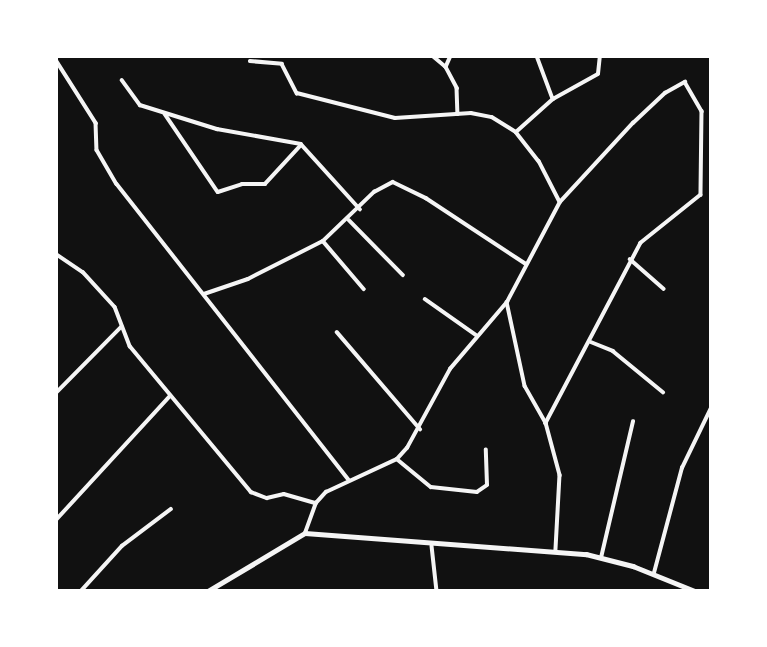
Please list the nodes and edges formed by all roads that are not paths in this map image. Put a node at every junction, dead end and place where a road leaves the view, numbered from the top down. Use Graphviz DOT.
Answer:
graph roads {
  1 [pos="433,56"];
  2 [pos="451,56"];
  3 [pos="537,56"];
  4 [pos="600,56"];
  5 [pos="56,60"];
  6 [pos="250,61"];
  7 [pos="446,67"];
  8 [pos="122,80"];
  9 [pos="553,99"];
  10 [pos="165,114"];
  11 [pos="458,114"];
  12 [pos="516,132"];
  13 [pos="301,144"];
  14 [pos="560,202"];
  15 [pos="360,209"];
  16 [pos="348,220"];
  17 [pos="323,241"];
  18 [pos="56,256"];
  19 [pos="630,259"];
  20 [pos="526,264"];
  21 [pos="403,275"];
  22 [pos="364,289"];
  23 [pos="664,289"];
  24 [pos="204,293"];
  25 [pos="425,299"];
  26 [pos="507,302"];
  27 [pos="121,327"];
  28 [pos="337,332"];
  29 [pos="476,335"];
  30 [pos="591,342"];
  31 [pos="663,392"];
  32 [pos="56,393"];
  33 [pos="169,397"];
  34 [pos="711,408"];
  35 [pos="633,422"];
  36 [pos="546,424"];
  37 [pos="419,429"];
  38 [pos="486,450"];
  39 [pos="397,459"];
  40 [pos="348,479"];
  41 [pos="316,503"];
  42 [pos="172,509"];
  43 [pos="56,520"];
  44 [pos="305,533"];
  45 [pos="432,545"];
  46 [pos="556,550"];
  47 [pos="601,558"];
  48 [pos="654,573"];
  49 [pos="81,591"];
  50 [pos="208,591"];
  51 [pos="438,591"];
  52 [pos="695,591"];
  1 -- 7 [label="street"];
  2 -- 7 [label="street"];
  3 -- 9 [label="street"];
  4 -- 9 [label="street"];
  5 -- 24 [label="street"];
  6 -- 11 [label="street"];
  7 -- 11 [label="street"];
  8 -- 10 [label="street"];
  9 -- 12 [label="street"];
  10 -- 13 [label="street"];
  10 -- 13 [label="street"];
  11 -- 12 [label="street"];
  12 -- 14 [label="street"];
  13 -- 15 [label="street"];
  14 -- 19 [label="street"];
  14 -- 20 [label="street"];
  15 -- 16 [label="street"];
  15 -- 20 [label="street"];
  16 -- 17 [label="street"];
  16 -- 21 [label="street"];
  17 -- 22 [label="street"];
  17 -- 24 [label="street"];
  18 -- 27 [label="street"];
  19 -- 23 [label="street"];
  19 -- 30 [label="street"];
  20 -- 26 [label="street"];
  24 -- 40 [label="street"];
  25 -- 29 [label="street"];
  26 -- 29 [label="street"];
  26 -- 36 [label="street"];
  27 -- 32 [label="street"];
  27 -- 33 [label="street"];
  28 -- 37 [label="street"];
  29 -- 37 [label="street"];
  30 -- 31 [label="street"];
  30 -- 36 [label="street"];
  33 -- 41 [label="street"];
  33 -- 43 [label="street"];
  34 -- 48 [label="street"];
  35 -- 47 [label="street"];
  36 -- 46 [label="street"];
  37 -- 39 [label="street"];
  38 -- 39 [label="street"];
  39 -- 40 [label="street"];
  40 -- 41 [label="street"];
  41 -- 44 [label="street"];
  42 -- 49 [label="street"];
  44 -- 45 [label="street"];
  44 -- 50 [label="street"];
  45 -- 46 [label="street"];
  45 -- 51 [label="street"];
  46 -- 47 [label="street"];
  47 -- 48 [label="street"];
  48 -- 52 [label="street"];
}
